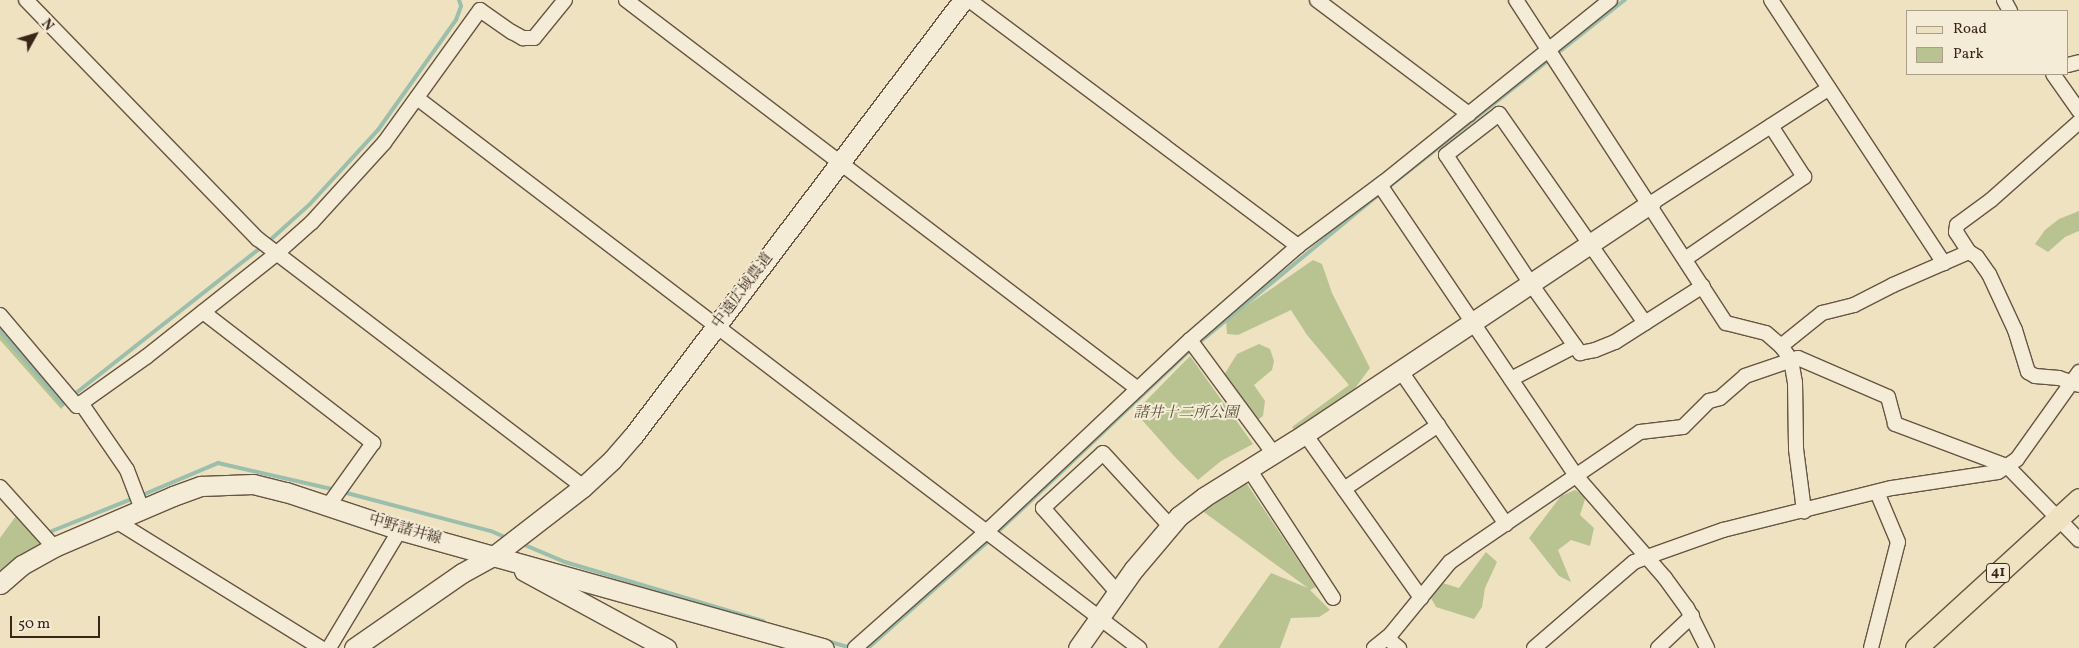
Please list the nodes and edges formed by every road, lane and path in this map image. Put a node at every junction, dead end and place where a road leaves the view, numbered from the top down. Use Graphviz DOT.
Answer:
graph roads {
  1 [pos="26,0"];
  2 [pos="565,0"];
  3 [pos="626,0"];
  4 [pos="963,0"];
  5 [pos="969,0"];
  6 [pos="1317,0"];
  7 [pos="1516,0"];
  8 [pos="1610,0"];
  9 [pos="1771,0"];
  10 [pos="1549,49"];
  11 [pos="2054,75"];
  12 [pos="1829,88"];
  13 [pos="417,98"];
  14 [pos="2079,111"];
  15 [pos="1469,114"];
  16 [pos="2079,122"];
  17 [pos="1771,126"];
  18 [pos="840,161"];
  19 [pos="1380,185"];
  20 [pos="1650,204"];
  21 [pos="1590,244"];
  22 [pos="1298,246"];
  23 [pos="1970,252"];
  24 [pos="276,254"];
  25 [pos="1686,258"];
  26 [pos="1944,263"];
  27 [pos="1531,284"];
  28 [pos="1703,286"];
  29 [pos="203,312"];
  30 [pos="0,315"];
  31 [pos="1473,323"];
  32 [pos="1645,323"];
  33 [pos="717,325"];
  34 [pos="1190,340"];
  35 [pos="1576,346"];
  36 [pos="1781,346"];
  37 [pos="1791,360"];
  38 [pos="1400,370"];
  39 [pos="1511,379"];
  40 [pos="2077,380"];
  41 [pos="1138,389"];
  42 [pos="81,403"];
  43 [pos="1438,425"];
  44 [pos="1305,434"];
  45 [pos="1274,454"];
  46 [pos="2006,466"];
  47 [pos="1249,469"];
  48 [pos="1577,476"];
  49 [pos="0,486"];
  50 [pos="583,487"];
  51 [pos="1344,489"];
  52 [pos="1877,492"];
  53 [pos="2079,499"];
  54 [pos="328,506"];
  55 [pos="142,509"];
  56 [pos="1804,511"];
  57 [pos="2058,518"];
  58 [pos="116,521"];
  59 [pos="1506,524"];
  60 [pos="1170,526"];
  61 [pos="400,530"];
  62 [pos="986,532"];
  63 [pos="2079,540"];
  64 [pos="54,547"];
  65 [pos="495,555"];
  66 [pos="1646,557"];
  67 [pos="0,584"];
  68 [pos="1116,592"];
  69 [pos="1333,598"];
  70 [pos="1421,598"];
  71 [pos="1099,616"];
  72 [pos="1692,616"];
  73 [pos="1387,638"];
  74 [pos="321,648"];
  75 [pos="329,648"];
  76 [pos="354,648"];
  77 [pos="666,648"];
  78 [pos="824,648"];
  79 [pos="855,648"];
  80 [pos="1078,648"];
  81 [pos="1139,648"];
  82 [pos="1374,648"];
  83 [pos="1399,648"];
  84 [pos="1534,648"];
  85 [pos="1658,648"];
  86 [pos="1707,648"];
  87 [pos="1871,648"];
  88 [pos="1916,648"];
  1 -- 24 [label="street"];
  2 -- 13 [label="street"];
  3 -- 18 [label="street"];
  4 -- 18 [label="street, 中遠広域農道"];
  5 -- 22 [label="street"];
  6 -- 15 [label="street"];
  7 -- 10 [label="street"];
  8 -- 10 [label="street"];
  9 -- 12 [label="street"];
  10 -- 15 [label="street"];
  10 -- 20 [label="street"];
  11 -- 14 [label="street"];
  12 -- 17 [label="street"];
  12 -- 26 [label="street"];
  13 -- 24 [label="street"];
  13 -- 33 [label="street"];
  15 -- 19 [label="street"];
  16 -- 23 [label="street"];
  17 -- 20 [label="street"];
  17 -- 25 [label="street"];
  18 -- 33 [label="street, 中遠広域農道"];
  18 -- 41 [label="street"];
  19 -- 22 [label="street"];
  19 -- 31 [label="street"];
  20 -- 21 [label="street"];
  20 -- 25 [label="street"];
  21 -- 27 [label="street"];
  21 -- 27 [label="street"];
  21 -- 32 [label="street"];
  22 -- 34 [label="street"];
  23 -- 26 [label="street"];
  23 -- 40 [label="street"];
  24 -- 29 [label="street"];
  24 -- 50 [label="street"];
  25 -- 28 [label="street"];
  26 -- 36 [label="street"];
  27 -- 31 [label="street"];
  27 -- 35 [label="street"];
  28 -- 32 [label="street"];
  28 -- 36 [label="street"];
  29 -- 42 [label="street"];
  29 -- 54 [label="street"];
  30 -- 42 [label="street"];
  31 -- 38 [label="street"];
  31 -- 39 [label="street"];
  32 -- 35 [label="street"];
  33 -- 50 [label="street, 中遠広域農道"];
  33 -- 62 [label="street"];
  34 -- 41 [label="street"];
  34 -- 45 [label="street"];
  35 -- 39 [label="street"];
  36 -- 37 [label="street"];
  37 -- 46 [label="street"];
  37 -- 48 [label="street"];
  37 -- 56 [label="street"];
  38 -- 43 [label="street"];
  38 -- 44 [label="street"];
  39 -- 48 [label="street"];
  40 -- 46 [label="street"];
  41 -- 62 [label="street"];
  42 -- 55 [label="street"];
  43 -- 51 [label="street"];
  43 -- 59 [label="street"];
  44 -- 45 [label="street"];
  44 -- 51 [label="street"];
  45 -- 47 [label="street"];
  46 -- 52 [label="street"];
  46 -- 57 [label="street"];
  47 -- 60 [label="street"];
  47 -- 69 [label="street"];
  48 -- 59 [label="street"];
  48 -- 66 [label="street"];
  49 -- 64 [label="street"];
  50 -- 65 [label="street, 中遠広域農道"];
  51 -- 70 [label="street"];
  52 -- 56 [label="street"];
  52 -- 87 [label="street"];
  53 -- 57 [label="main road, 41"];
  54 -- 55 [label="street, 中野諸井線"];
  54 -- 61 [label="street, 中野諸井線"];
  55 -- 58 [label="street, 中野諸井線"];
  56 -- 66 [label="street"];
  57 -- 63 [label="street"];
  57 -- 88 [label="main road, 41"];
  58 -- 64 [label="street, 中野諸井線"];
  58 -- 74 [label="street"];
  59 -- 70 [label="street"];
  60 -- 68 [label="street"];
  60 -- 68 [label="street"];
  61 -- 65 [label="street, 中野諸井線"];
  61 -- 75 [label="street"];
  62 -- 71 [label="street"];
  62 -- 79 [label="street"];
  64 -- 67 [label="street, 中野諸井線"];
  65 -- 76 [label="street, 中遠広域農道"];
  65 -- 77 [label="street"];
  65 -- 78 [label="street, 中野諸井線"];
  66 -- 72 [label="street"];
  66 -- 84 [label="street"];
  68 -- 71 [label="street"];
  70 -- 73 [label="street"];
  71 -- 80 [label="street"];
  71 -- 81 [label="street"];
  72 -- 85 [label="street"];
  72 -- 86 [label="street"];
  73 -- 82 [label="street"];
  73 -- 83 [label="street"];
}
